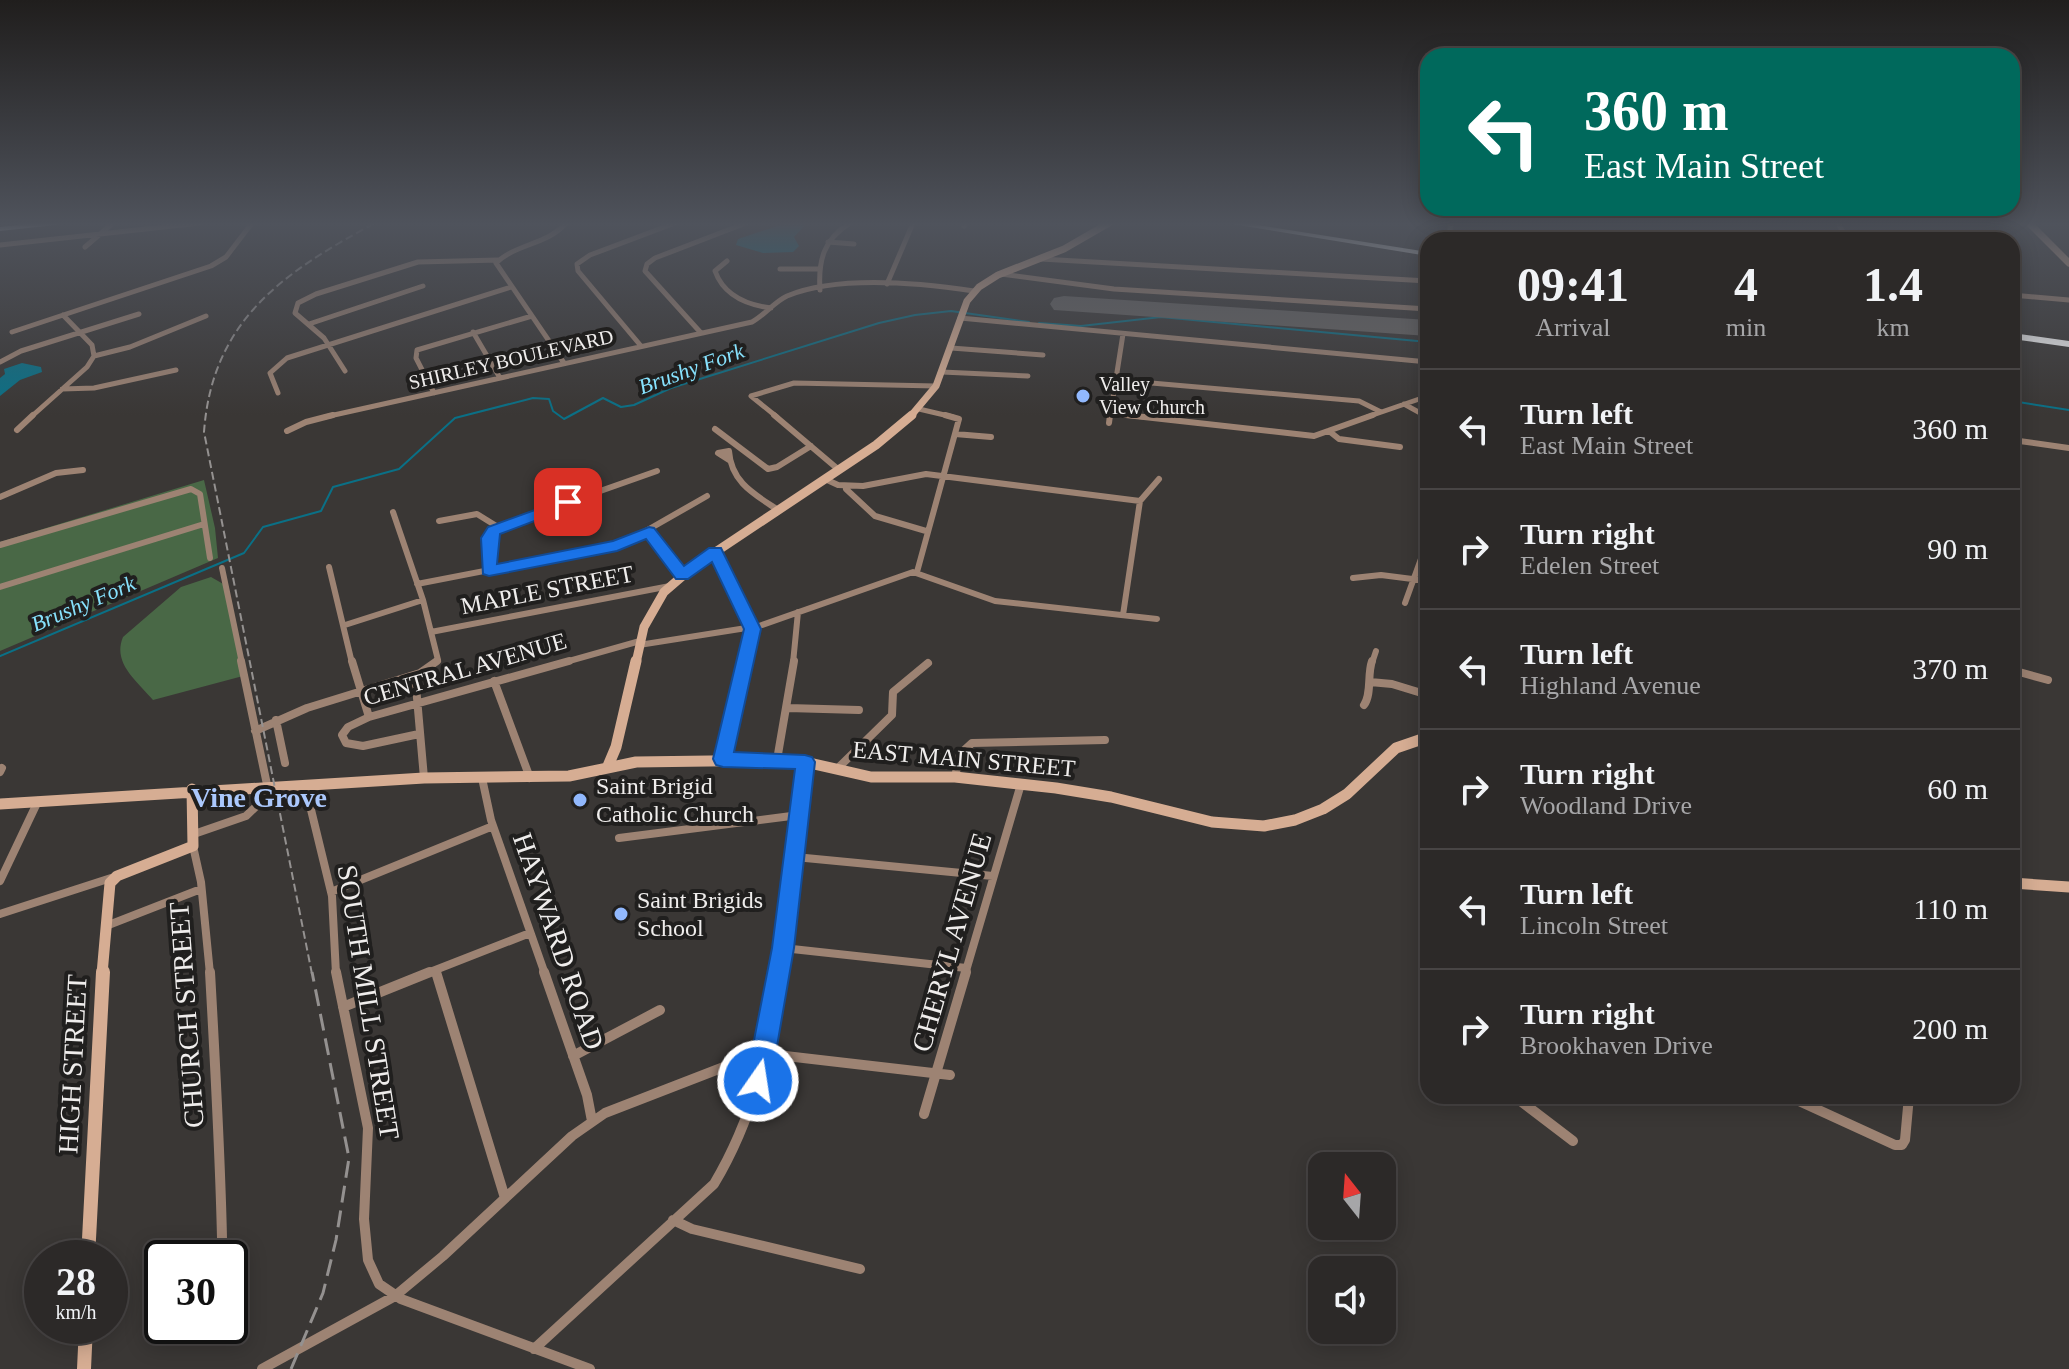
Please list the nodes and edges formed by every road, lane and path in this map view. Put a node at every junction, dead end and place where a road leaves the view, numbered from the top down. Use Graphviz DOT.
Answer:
graph roads {
  1 [pos="148,287"];
  2 [pos="339,287"];
  3 [pos="420,287"];
  4 [pos="511,287"];
  5 [pos="591,287"];
  6 [pos="659,287"];
  7 [pos="726,287"];
  8 [pos="820,287"];
  9 [pos="855,287"];
  10 [pos="923,287"];
  11 [pos="981,287"];
  12 [pos="1098,287"];
  13 [pos="820,290"];
  14 [pos="974,291"];
  15 [pos="2020,296"];
  16 [pos="2069,300"];
  17 [pos="771,308"];
  18 [pos="1420,308"];
  19 [pos="139,314"];
  20 [pos="962,314"];
  21 [pos="63,315"];
  22 [pos="206,316"];
  23 [pos="532,316"];
  24 [pos="309,324"];
  25 [pos="12,332"];
  26 [pos="79,332"];
  27 [pos="473,332"];
  28 [pos="701,333"];
  29 [pos="1123,334"];
  30 [pos="2020,335"];
  31 [pos="2069,342"];
  32 [pos="328,345"];
  33 [pos="641,346"];
  34 [pos="951,348"];
  35 [pos="1043,355"];
  36 [pos="94,356"];
  37 [pos="1420,361"];
  38 [pos="0,362"];
  39 [pos="564,363"];
  40 [pos="176,370"];
  41 [pos="345,371"];
  42 [pos="942,372"];
  43 [pos="1028,376"];
  44 [pos="500,378"];
  45 [pos="1117,380"];
  46 [pos="936,386"];
  47 [pos="62,389"];
  48 [pos="278,393"];
  49 [pos="434,393"];
  50 [pos="1420,399"];
  51 [pos="1404,404"];
  52 [pos="919,409"];
  53 [pos="1381,412"];
  54 [pos="1420,413"];
  55 [pos="1112,414"];
  56 [pos="1109,423"];
  57 [pos="715,429"];
  58 [pos="17,430"];
  59 [pos="287,431"];
  60 [pos="1329,431"];
  61 [pos="955,434"];
  62 [pos="991,437"];
  63 [pos="2020,441"];
  64 [pos="811,446"];
  65 [pos="1400,447"];
  66 [pos="2069,448"];
  67 [pos="729,460"];
  68 [pos="83,470"];
  69 [pos="839,470"];
  70 [pos="657,471"];
  71 [pos="943,476"];
  72 [pos="825,479"];
  73 [pos="1159,479"];
  74 [pos="845,489"];
  75 [pos="707,496"];
  76 [pos="0,497"];
  77 [pos="1140,501"];
  78 [pos="778,510"];
  79 [pos="393,512"];
  80 [pos="439,521"];
  81 [pos="204,524"];
  82 [pos="498,527"];
  83 [pos="926,531"];
  84 [pos="649,532"];
  85 [pos="0,545"];
  86 [pos="715,552"];
  87 [pos="210,558"];
  88 [pos="1420,560"];
  89 [pos="329,567"];
  90 [pos="222,568"];
  91 [pos="489,570"];
  92 [pos="917,572"];
  93 [pos="682,575"];
  94 [pos="1412,577"];
  95 [pos="1353,578"];
  96 [pos="1420,579"];
  97 [pos="417,584"];
  98 [pos="670,586"];
  99 [pos="0,587"];
  100 [pos="423,600"];
  101 [pos="1405,603"];
  102 [pos="798,612"];
  103 [pos="1123,615"];
  104 [pos="1157,619"];
  105 [pos="345,625"];
  106 [pos="752,627"];
  107 [pos="431,632"];
  108 [pos="639,643"];
  109 [pos="1376,651"];
  110 [pos="928,663"];
  111 [pos="2020,672"];
  112 [pos="415,675"];
  113 [pos="2048,680"];
  114 [pos="494,681"];
  115 [pos="1370,682"];
  116 [pos="359,691"];
  117 [pos="1420,693"];
  118 [pos="415,704"];
  119 [pos="1364,705"];
  120 [pos="788,708"];
  121 [pos="859,710"];
  122 [pos="369,717"];
  123 [pos="276,720"];
  124 [pos="255,731"];
  125 [pos="419,734"];
  126 [pos="1420,739"];
  127 [pos="1105,740"];
  128 [pos="723,759"];
  129 [pos="777,760"];
  130 [pos="805,762"];
  131 [pos="285,763"];
  132 [pos="608,766"];
  133 [pos="836,769"];
  134 [pos="955,777"];
  135 [pos="424,778"];
  136 [pos="482,778"];
  137 [pos="530,778"];
  138 [pos="1021,784"];
  139 [pos="305,785"];
  140 [pos="272,786"];
  141 [pos="192,789"];
  142 [pos="38,801"];
  143 [pos="0,804"];
  144 [pos="799,815"];
  145 [pos="493,826"];
  146 [pos="619,838"];
  147 [pos="194,840"];
  148 [pos="795,857"];
  149 [pos="117,876"];
  150 [pos="993,876"];
  151 [pos="0,881"];
  152 [pos="2020,884"];
  153 [pos="2069,887"];
  154 [pos="201,889"];
  155 [pos="331,892"];
  156 [pos="0,914"];
  157 [pos="106,926"];
  158 [pos="530,933"];
  159 [pos="783,948"];
  160 [pos="966,968"];
  161 [pos="436,971"];
  162 [pos="343,1007"];
  163 [pos="660,1010"];
  164 [pos="766,1053"];
  165 [pos="573,1056"];
  166 [pos="936,1073"];
  167 [pos="950,1075"];
  168 [pos="1524,1104"];
  169 [pos="1805,1104"];
  170 [pos="1908,1104"];
  171 [pos="924,1114"];
  172 [pos="592,1121"];
  173 [pos="1573,1141"];
  174 [pos="505,1198"];
  175 [pos="673,1220"];
  176 [pos="222,1238"];
  177 [pos="89,1240"];
  178 [pos="860,1269"];
  179 [pos="395,1296"];
  180 [pos="85,1344"];
  181 [pos="534,1349"];
  182 [pos="84,1369"];
  183 [pos="262,1369"];
  184 [pos="590,1369"];
  1 -- 21 [label="street"];
  2 -- 24 [label="street"];
  3 -- 24 [label="street"];
  4 -- 23 [label="street"];
  4 -- 32 [label="street"];
  5 -- 33 [label="street"];
  6 -- 28 [label="street"];
  7 -- 17 [label="street"];
  8 -- 13 [label="street"];
  9 -- 13 [label="street, SHIRLEY BOULEVARD"];
  10 -- 14 [label="street, SHIRLEY BOULEVARD"];
  11 -- 14 [label="main road"];
  12 -- 18 [label="street"];
  13 -- 17 [label="street, SHIRLEY BOULEVARD"];
  14 -- 20 [label="main road"];
  15 -- 16 [label="street"];
  17 -- 28 [label="street, SHIRLEY BOULEVARD"];
  19 -- 26 [label="street"];
  20 -- 29 [label="street"];
  20 -- 34 [label="main road"];
  21 -- 25 [label="street"];
  21 -- 26 [label="street"];
  22 -- 36 [label="street"];
  23 -- 27 [label="street"];
  23 -- 39 [label="street"];
  24 -- 32 [label="street"];
  26 -- 36 [label="street"];
  26 -- 38 [label="street"];
  27 -- 44 [label="street"];
  27 -- 49 [label="street"];
  28 -- 33 [label="street, SHIRLEY BOULEVARD"];
  29 -- 37 [label="street"];
  29 -- 45 [label="street"];
  30 -- 31 [label="highway"];
  32 -- 41 [label="street"];
  32 -- 48 [label="street"];
  33 -- 39 [label="street, SHIRLEY BOULEVARD"];
  34 -- 35 [label="street"];
  34 -- 42 [label="main road"];
  36 -- 47 [label="street"];
  39 -- 44 [label="street, SHIRLEY BOULEVARD"];
  40 -- 47 [label="street"];
  42 -- 43 [label="street"];
  42 -- 46 [label="main road"];
  44 -- 49 [label="street, SHIRLEY BOULEVARD"];
  45 -- 53 [label="street"];
  45 -- 55 [label="street"];
  46 -- 52 [label="main road"];
  46 -- 64 [label="street"];
  47 -- 58 [label="street"];
  49 -- 59 [label="street, SHIRLEY BOULEVARD"];
  50 -- 51 [label="street"];
  51 -- 53 [label="street"];
  51 -- 54 [label="street"];
  52 -- 61 [label="street"];
  52 -- 69 [label="main road"];
  53 -- 60 [label="street"];
  55 -- 56 [label="street"];
  55 -- 60 [label="street"];
  57 -- 64 [label="street"];
  60 -- 65 [label="street"];
  61 -- 62 [label="street"];
  61 -- 71 [label="street"];
  63 -- 66 [label="street"];
  64 -- 69 [label="street"];
  67 -- 78 [label="street"];
  68 -- 76 [label="street"];
  69 -- 72 [label="main road"];
  70 -- 82 [label="street"];
  71 -- 74 [label="street"];
  71 -- 77 [label="street"];
  71 -- 83 [label="street"];
  72 -- 74 [label="street"];
  72 -- 78 [label="main road"];
  73 -- 77 [label="street"];
  74 -- 83 [label="street"];
  75 -- 84 [label="street"];
  77 -- 103 [label="street"];
  78 -- 86 [label="main road"];
  79 -- 97 [label="street"];
  80 -- 82 [label="street"];
  81 -- 85 [label="street"];
  81 -- 87 [label="street"];
  81 -- 99 [label="street"];
  82 -- 91 [label="street"];
  83 -- 92 [label="street"];
  84 -- 91 [label="street"];
  84 -- 93 [label="street"];
  86 -- 93 [label="main road"];
  86 -- 106 [label="street"];
  88 -- 94 [label="street"];
  89 -- 105 [label="street"];
  90 -- 124 [label="street"];
  91 -- 97 [label="street"];
  92 -- 102 [label="street, CENTRAL AVENUE"];
  92 -- 103 [label="street"];
  93 -- 98 [label="main road"];
  94 -- 95 [label="street"];
  94 -- 96 [label="street"];
  94 -- 101 [label="street"];
  97 -- 100 [label="street"];
  98 -- 107 [label="street, MAPLE STREET"];
  98 -- 108 [label="main road"];
  100 -- 105 [label="street"];
  100 -- 107 [label="street"];
  102 -- 106 [label="street, CENTRAL AVENUE"];
  102 -- 120 [label="street"];
  103 -- 104 [label="street"];
  105 -- 116 [label="street"];
  106 -- 108 [label="street, CENTRAL AVENUE"];
  106 -- 128 [label="street"];
  107 -- 112 [label="street"];
  108 -- 114 [label="street, CENTRAL AVENUE"];
  108 -- 132 [label="main road"];
  109 -- 115 [label="street"];
  110 -- 133 [label="street"];
  111 -- 113 [label="street"];
  112 -- 116 [label="street"];
  112 -- 118 [label="street"];
  114 -- 118 [label="street, CENTRAL AVENUE"];
  114 -- 137 [label="street"];
  115 -- 117 [label="street"];
  115 -- 119 [label="street"];
  116 -- 122 [label="street"];
  116 -- 123 [label="street"];
  118 -- 122 [label="street, CENTRAL AVENUE"];
  118 -- 125 [label="street"];
  120 -- 121 [label="street"];
  120 -- 129 [label="street"];
  122 -- 125 [label="street, CENTRAL AVENUE"];
  123 -- 124 [label="street"];
  123 -- 131 [label="street"];
  124 -- 140 [label="street"];
  125 -- 135 [label="street"];
  126 -- 138 [label="main road, EAST MAIN STREET"];
  127 -- 134 [label="street"];
  128 -- 129 [label="main road, EAST MAIN STREET"];
  128 -- 132 [label="main road, EAST MAIN STREET"];
  129 -- 130 [label="main road, EAST MAIN STREET"];
  130 -- 133 [label="main road, EAST MAIN STREET"];
  130 -- 144 [label="street"];
  132 -- 137 [label="main road, EAST MAIN STREET"];
  133 -- 134 [label="main road, EAST MAIN STREET"];
  134 -- 138 [label="main road, EAST MAIN STREET"];
  135 -- 136 [label="main road, EAST MAIN STREET"];
  135 -- 139 [label="main road, EAST MAIN STREET"];
  136 -- 137 [label="main road, EAST MAIN STREET"];
  136 -- 145 [label="street, HAYWARD ROAD"];
  138 -- 150 [label="street, CHERYL AVENUE"];
  139 -- 140 [label="main road, EAST MAIN STREET"];
  139 -- 155 [label="street, SOUTH MILL STREET"];
  140 -- 141 [label="main road, EAST MAIN STREET"];
  140 -- 147 [label="street"];
  141 -- 142 [label="main road, EAST MAIN STREET"];
  141 -- 147 [label="main road, CHURCH STREET"];
  142 -- 143 [label="main road, EAST MAIN STREET"];
  142 -- 151 [label="street"];
  144 -- 146 [label="street"];
  144 -- 148 [label="street"];
  145 -- 155 [label="street"];
  145 -- 158 [label="street, HAYWARD ROAD"];
  147 -- 149 [label="main road"];
  147 -- 154 [label="street, CHURCH STREET"];
  148 -- 150 [label="street"];
  148 -- 159 [label="street"];
  149 -- 156 [label="street"];
  149 -- 157 [label="main road, HIGH STREET"];
  150 -- 160 [label="street, CHERYL AVENUE"];
  152 -- 153 [label="main road"];
  154 -- 157 [label="street"];
  154 -- 176 [label="street, CHURCH STREET"];
  155 -- 162 [label="street, SOUTH MILL STREET"];
  157 -- 177 [label="main road, HIGH STREET"];
  158 -- 161 [label="street"];
  158 -- 165 [label="street, HAYWARD ROAD"];
  159 -- 160 [label="street"];
  159 -- 164 [label="street"];
  160 -- 166 [label="street, CHERYL AVENUE"];
  161 -- 162 [label="street"];
  161 -- 174 [label="street"];
  162 -- 179 [label="street, SOUTH MILL STREET"];
  163 -- 165 [label="street"];
  164 -- 166 [label="street"];
  164 -- 172 [label="street"];
  164 -- 175 [label="street"];
  165 -- 172 [label="street, HAYWARD ROAD"];
  166 -- 167 [label="street"];
  166 -- 171 [label="street, CHERYL AVENUE"];
  168 -- 173 [label="street"];
  169 -- 170 [label="street"];
  172 -- 174 [label="street"];
  174 -- 179 [label="street"];
  175 -- 178 [label="street"];
  175 -- 181 [label="street"];
  179 -- 181 [label="street"];
  179 -- 183 [label="street"];
  180 -- 182 [label="main road"];
  181 -- 184 [label="street"];
}
